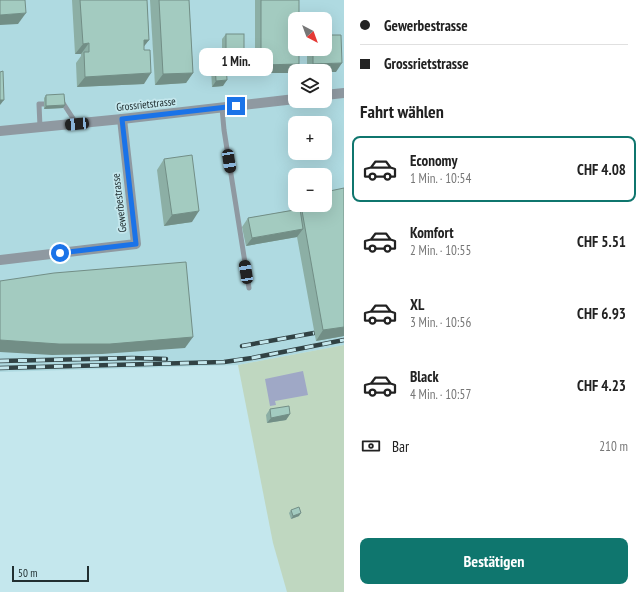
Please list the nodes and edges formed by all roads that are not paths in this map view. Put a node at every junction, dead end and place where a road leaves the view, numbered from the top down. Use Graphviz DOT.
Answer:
graph roads {
  1 [pos="344,93"];
  2 [pos="332,94"];
  3 [pos="288,100"];
  4 [pos="44,104"];
  5 [pos="63,104"];
  6 [pos="222,108"];
  7 [pos="122,119"];
  8 [pos="77,124"];
  9 [pos="40,127"];
  10 [pos="0,132"];
  11 [pos="0,260"];
  12 [pos="249,288"];
  1 -- 2 [label="street"];
  3 -- 6 [label="street, Grossrietstrasse"];
  4 -- 9 [label="lane"];
  5 -- 8 [label="lane"];
  6 -- 7 [label="street, Grossrietstrasse"];
  6 -- 12 [label="lane"];
  7 -- 8 [label="street, Grossrietstrasse"];
  7 -- 11 [label="street, Gewerbestrasse"];
  8 -- 9 [label="street, Grossrietstrasse"];
  9 -- 10 [label="street, Grossrietstrasse"];
}
